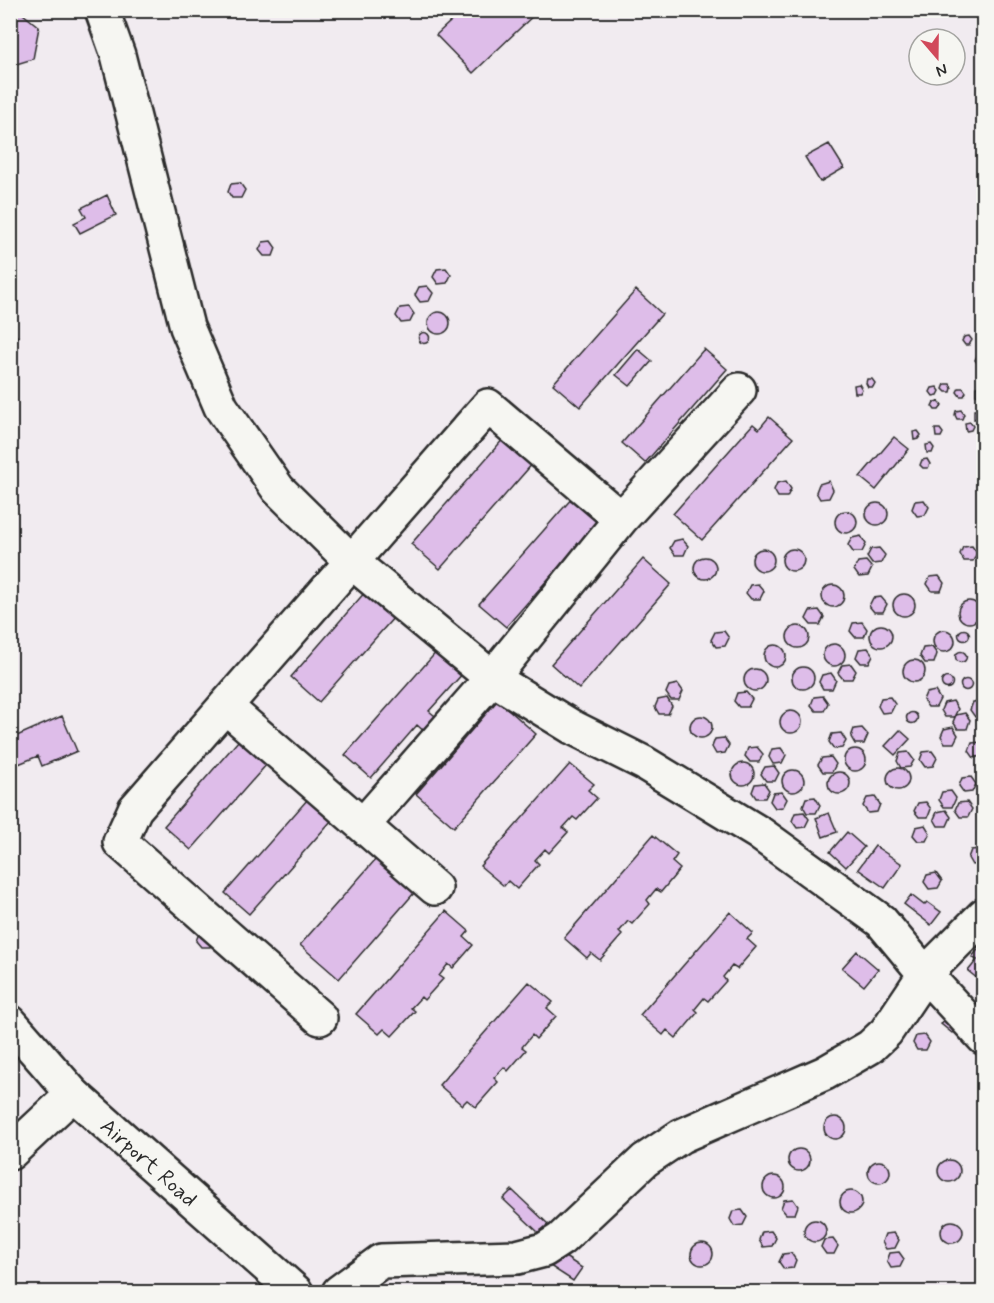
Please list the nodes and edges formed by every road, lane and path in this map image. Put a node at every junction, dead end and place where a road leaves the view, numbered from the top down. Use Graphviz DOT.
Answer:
graph roads {
  1 [pos="102,10"];
  2 [pos="739,390"];
  3 [pos="621,519"];
  4 [pos="352,562"];
  5 [pos="492,678"];
  6 [pos="225,706"];
  7 [pos="363,825"];
  8 [pos="435,888"];
  9 [pos="984,915"];
  10 [pos="925,974"];
  11 [pos="320,1018"];
  12 [pos="10,1022"];
  13 [pos="984,1038"];
  14 [pos="73,1094"];
  15 [pos="10,1153"];
  16 [pos="296,1293"];
  17 [pos="339,1293"];
  1 -- 4 [label="street"];
  2 -- 3 [label="street"];
  3 -- 4 [label="street"];
  3 -- 5 [label="street"];
  4 -- 5 [label="street"];
  4 -- 6 [label="street"];
  5 -- 7 [label="street"];
  5 -- 10 [label="street"];
  6 -- 7 [label="street"];
  6 -- 11 [label="street"];
  7 -- 8 [label="street"];
  9 -- 10 [label="street"];
  10 -- 13 [label="street"];
  10 -- 17 [label="street"];
  12 -- 14 [label="street, Airport Road"];
  14 -- 15 [label="street"];
  14 -- 16 [label="street, Airport Road"];
}
